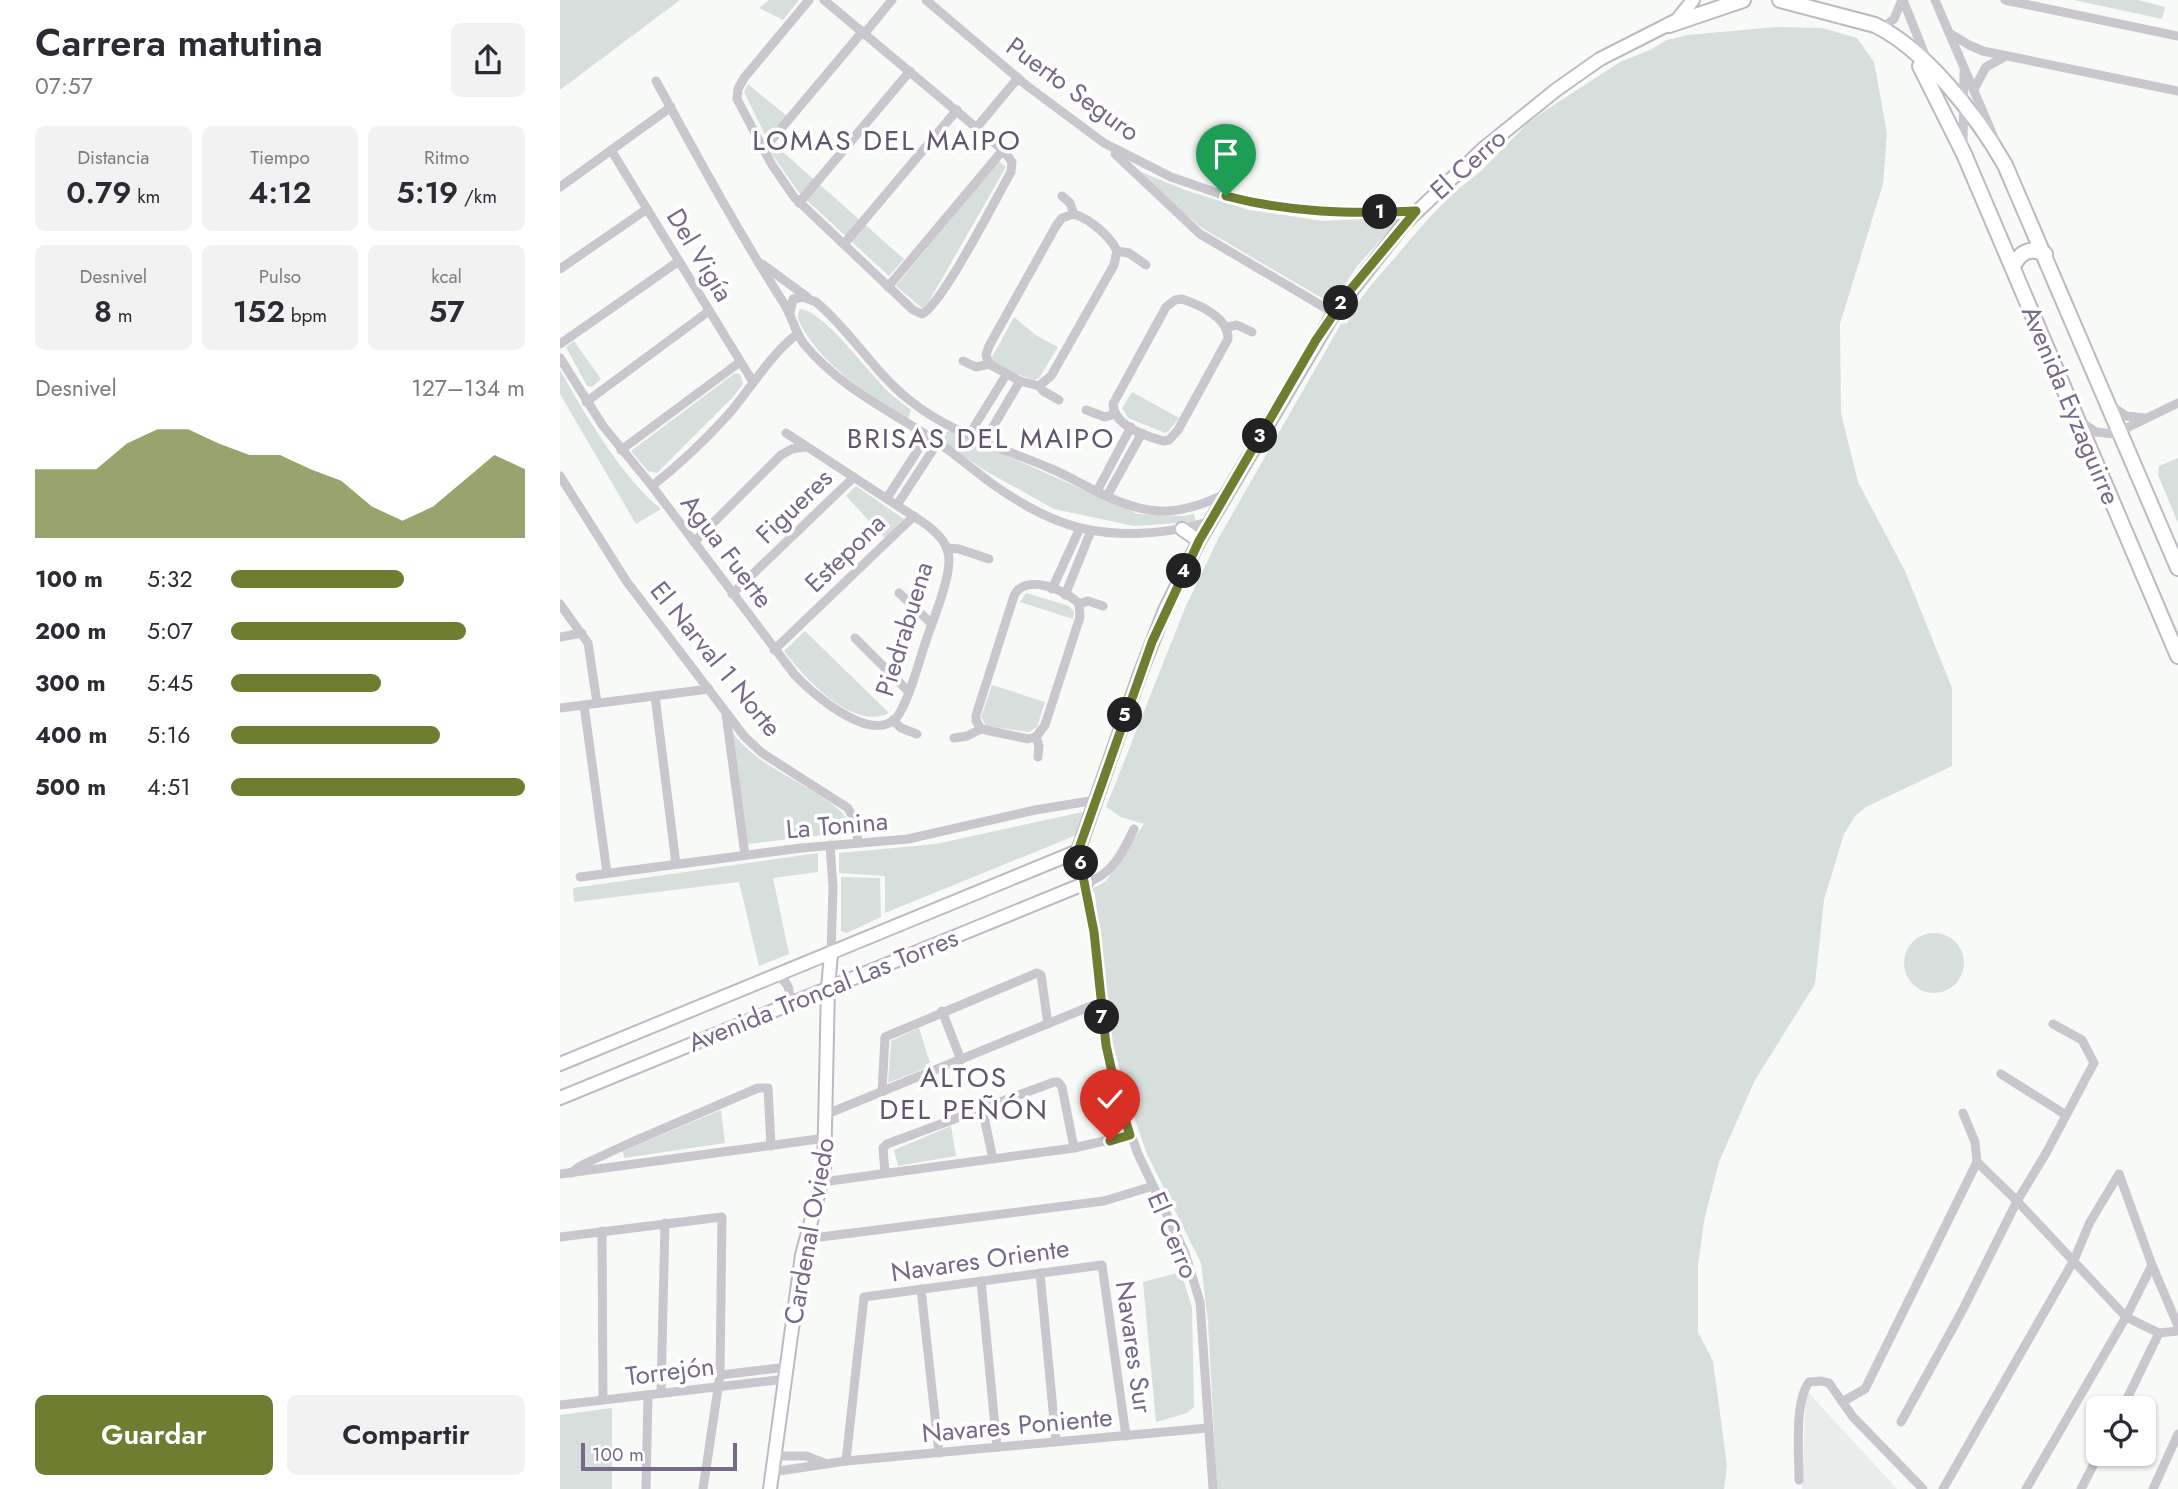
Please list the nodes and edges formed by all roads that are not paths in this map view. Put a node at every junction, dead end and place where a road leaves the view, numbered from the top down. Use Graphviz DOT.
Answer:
graph roads {
  1 [pos="808,0"];
  2 [pos="824,0"];
  3 [pos="892,0"];
  4 [pos="926,0"];
  5 [pos="1693,0"];
  6 [pos="1743,0"];
  7 [pos="1780,0"];
  8 [pos="1903,0"];
  9 [pos="1935,0"];
  10 [pos="2005,0"];
  11 [pos="1669,26"];
  12 [pos="1879,27"];
  13 [pos="864,32"];
  14 [pos="1951,34"];
  15 [pos="2178,36"];
  16 [pos="1905,44"];
  17 [pos="2006,56"];
  18 [pos="1964,63"];
  19 [pos="1931,69"];
  20 [pos="910,71"];
  21 [pos="1018,78"];
  22 [pos="656,81"];
  23 [pos="1974,89"];
  24 [pos="2178,91"];
  25 [pos="1964,104"];
  26 [pos="671,107"];
  27 [pos="957,110"];
  28 [pos="977,127"];
  29 [pos="1104,143"];
  30 [pos="611,150"];
  31 [pos="764,150"];
  32 [pos="1003,150"];
  33 [pos="1964,154"];
  34 [pos="2006,165"];
  35 [pos="560,187"];
  36 [pos="1062,196"];
  37 [pos="799,203"];
  38 [pos="647,209"];
  39 [pos="1416,211"];
  40 [pos="1074,214"];
  41 [pos="844,244"];
  42 [pos="1116,251"];
  43 [pos="2045,254"];
  44 [pos="679,261"];
  45 [pos="758,261"];
  46 [pos="1146,265"];
  47 [pos="2013,267"];
  48 [pos="560,269"];
  49 [pos="888,287"];
  50 [pos="810,299"];
  51 [pos="709,311"];
  52 [pos="790,313"];
  53 [pos="1334,313"];
  54 [pos="1226,326"];
  55 [pos="1252,332"];
  56 [pos="797,334"];
  57 [pos="560,344"];
  58 [pos="560,358"];
  59 [pos="962,361"];
  60 [pos="740,362"];
  61 [pos="989,364"];
  62 [pos="1006,375"];
  63 [pos="1020,381"];
  64 [pos="753,382"];
  65 [pos="1039,386"];
  66 [pos="1059,400"];
  67 [pos="586,402"];
  68 [pos="2178,403"];
  69 [pos="2108,404"];
  70 [pos="1086,410"];
  71 [pos="1115,414"];
  72 [pos="2147,417"];
  73 [pos="2077,418"];
  74 [pos="1131,427"];
  75 [pos="2120,432"];
  76 [pos="786,433"];
  77 [pos="1142,433"];
  78 [pos="969,435"];
  79 [pos="928,436"];
  80 [pos="938,442"];
  81 [pos="984,442"];
  82 [pos="805,447"];
  83 [pos="621,450"];
  84 [pos="560,476"];
  85 [pos="854,477"];
  86 [pos="652,486"];
  87 [pos="1097,491"];
  88 [pos="1228,492"];
  89 [pos="1107,496"];
  90 [pos="887,498"];
  91 [pos="897,505"];
  92 [pos="914,516"];
  93 [pos="1211,521"];
  94 [pos="1080,528"];
  95 [pos="1182,529"];
  96 [pos="1091,531"];
  97 [pos="694,541"];
  98 [pos="1199,541"];
  99 [pos="947,548"];
  100 [pos="989,559"];
  101 [pos="2178,568"];
  102 [pos="1052,589"];
  103 [pos="899,593"];
  104 [pos="732,594"];
  105 [pos="1065,594"];
  106 [pos="560,604"];
  107 [pos="1079,604"];
  108 [pos="1103,606"];
  109 [pos="932,624"];
  110 [pos="2172,625"];
  111 [pos="582,633"];
  112 [pos="560,637"];
  113 [pos="855,638"];
  114 [pos="774,650"];
  115 [pos="2178,656"];
  116 [pos="709,689"];
  117 [pos="908,691"];
  118 [pos="655,696"];
  119 [pos="597,703"];
  120 [pos="584,705"];
  121 [pos="560,708"];
  122 [pos="726,712"];
  123 [pos="893,720"];
  124 [pos="981,729"];
  125 [pos="917,734"];
  126 [pos="1036,737"];
  127 [pos="954,738"];
  128 [pos="1038,757"];
  129 [pos="1096,800"];
  130 [pos="1134,829"];
  131 [pos="858,843"];
  132 [pos="830,845"];
  133 [pos="1078,851"];
  134 [pos="745,855"];
  135 [pos="676,864"];
  136 [pos="607,873"];
  137 [pos="580,877"];
  138 [pos="1086,883"];
  139 [pos="831,954"];
  140 [pos="776,976"];
  141 [pos="828,988"];
  142 [pos="1101,1002"];
  143 [pos="782,1007"];
  144 [pos="942,1011"];
  145 [pos="1048,1024"];
  146 [pos="2053,1024"];
  147 [pos="961,1060"];
  148 [pos="560,1064"];
  149 [pos="2001,1074"];
  150 [pos="882,1092"];
  151 [pos="560,1098"];
  152 [pos="982,1108"];
  153 [pos="1963,1113"];
  154 [pos="827,1114"];
  155 [pos="2066,1115"];
  156 [pos="1130,1135"];
  157 [pos="826,1138"];
  158 [pos="771,1146"];
  159 [pos="1074,1148"];
  160 [pos="993,1159"];
  161 [pos="1977,1162"];
  162 [pos="571,1173"];
  163 [pos="886,1173"];
  164 [pos="560,1174"];
  165 [pos="822,1182"];
  166 [pos="1153,1186"];
  167 [pos="2017,1201"];
  168 [pos="665,1223"];
  169 [pos="602,1231"];
  170 [pos="560,1237"];
  171 [pos="805,1239"];
  172 [pos="2074,1260"];
  173 [pos="1102,1265"];
  174 [pos="2152,1265"];
  175 [pos="1040,1273"];
  176 [pos="981,1281"];
  177 [pos="922,1289"];
  178 [pos="2126,1317"];
  179 [pos="2178,1329"];
  180 [pos="2159,1333"];
  181 [pos="786,1373"];
  182 [pos="720,1375"];
  183 [pos="717,1387"];
  184 [pos="661,1393"];
  185 [pos="648,1395"];
  186 [pos="2128,1396"];
  187 [pos="603,1400"];
  188 [pos="1842,1402"];
  189 [pos="560,1405"];
  190 [pos="1901,1422"];
  191 [pos="1208,1428"];
  192 [pos="2178,1434"];
  193 [pos="1126,1436"];
  194 [pos="1056,1442"];
  195 [pos="998,1447"];
  196 [pos="939,1453"];
  197 [pos="775,1456"];
  198 [pos="846,1461"];
  199 [pos="829,1464"];
  200 [pos="2093,1466"];
  201 [pos="772,1472"];
  202 [pos="1799,1480"];
  203 [pos="646,1489"];
  204 [pos="703,1489"];
  205 [pos="771,1489"];
  206 [pos="1213,1489"];
  207 [pos="1923,1489"];
  208 [pos="1943,1489"];
  209 [pos="2026,1489"];
  210 [pos="2081,1489"];
  211 [pos="2153,1489"];
  1 -- 31 [label="street"];
  2 -- 13 [label="street"];
  3 -- 13 [label="street"];
  4 -- 21 [label="street, Puerto Seguro"];
  5 -- 11 [label="street, El Cerro"];
  6 -- 11 [label="main road"];
  7 -- 12 [label="main road, Avenida Eyzaguirre"];
  8 -- 12 [label="street"];
  8 -- 19 [label="street, Avenida Eyzaguirre"];
  9 -- 14 [label="street, Avenida Eyzaguirre"];
  10 -- 15 [label="street"];
  11 -- 39 [label="street, El Cerro"];
  12 -- 16 [label="main road, Avenida Eyzaguirre"];
  13 -- 20 [label="street"];
  13 -- 31 [label="street"];
  14 -- 17 [label="street"];
  14 -- 18 [label="street, Avenida Eyzaguirre"];
  16 -- 19 [label="main road, Avenida Eyzaguirre"];
  16 -- 33 [label="main road, Avenida Eyzaguirre"];
  17 -- 23 [label="street"];
  17 -- 24 [label="street"];
  18 -- 23 [label="street, Avenida Eyzaguirre"];
  18 -- 25 [label="street, Avenida Eyzaguirre"];
  19 -- 25 [label="main road, Avenida Eyzaguirre"];
  20 -- 27 [label="street"];
  20 -- 37 [label="street"];
  21 -- 28 [label="street"];
  21 -- 29 [label="street, Puerto Seguro"];
  22 -- 26 [label="street"];
  23 -- 34 [label="street, Avenida Eyzaguirre"];
  25 -- 33 [label="street, Avenida Eyzaguirre"];
  25 -- 34 [label="main road, Avenida Eyzaguirre"];
  26 -- 30 [label="street"];
  26 -- 45 [label="street"];
  27 -- 28 [label="street"];
  27 -- 41 [label="street"];
  28 -- 32 [label="street"];
  29 -- 39 [label="street, Puerto Seguro"];
  29 -- 53 [label="street"];
  30 -- 35 [label="street"];
  30 -- 38 [label="street, Del Vigía"];
  31 -- 37 [label="street"];
  32 -- 49 [label="street"];
  32 -- 49 [label="street"];
  33 -- 47 [label="main road, Avenida Eyzaguirre"];
  34 -- 43 [label="main road, Avenida Eyzaguirre"];
  36 -- 40 [label="street"];
  37 -- 41 [label="street"];
  38 -- 44 [label="street, Del Vigía"];
  38 -- 48 [label="street"];
  39 -- 53 [label="street, El Cerro"];
  40 -- 42 [label="street"];
  40 -- 61 [label="street"];
  41 -- 49 [label="street"];
  42 -- 46 [label="street"];
  42 -- 65 [label="street"];
  43 -- 47 [label="main road"];
  43 -- 69 [label="main road, Avenida Eyzaguirre"];
  44 -- 51 [label="street, Del Vigía"];
  44 -- 57 [label="street"];
  45 -- 50 [label="street"];
  45 -- 52 [label="street"];
  47 -- 73 [label="main road, Avenida Eyzaguirre"];
  50 -- 52 [label="street"];
  50 -- 78 [label="street"];
  51 -- 60 [label="street, Del Vigía"];
  51 -- 67 [label="street"];
  52 -- 56 [label="street"];
  53 -- 88 [label="street, El Cerro"];
  54 -- 55 [label="street"];
  54 -- 71 [label="street"];
  54 -- 77 [label="street"];
  56 -- 64 [label="street"];
  56 -- 79 [label="street"];
  58 -- 67 [label="street, Agua Fuerte"];
  59 -- 61 [label="street"];
  60 -- 64 [label="street, Del Vigía"];
  60 -- 83 [label="street"];
  61 -- 62 [label="street"];
  62 -- 63 [label="street"];
  62 -- 78 [label="street"];
  63 -- 65 [label="street"];
  63 -- 81 [label="street"];
  64 -- 86 [label="street"];
  65 -- 66 [label="street"];
  67 -- 83 [label="street, Agua Fuerte"];
  68 -- 72 [label="street"];
  69 -- 72 [label="street"];
  69 -- 75 [label="main road, Avenida Eyzaguirre"];
  70 -- 71 [label="street"];
  71 -- 74 [label="street"];
  72 -- 75 [label="street"];
  73 -- 75 [label="street"];
  73 -- 110 [label="main road, Avenida Eyzaguirre"];
  74 -- 77 [label="street"];
  74 -- 87 [label="street"];
  75 -- 101 [label="main road, Avenida Eyzaguirre"];
  76 -- 82 [label="street"];
  77 -- 89 [label="street"];
  78 -- 81 [label="street"];
  79 -- 80 [label="street"];
  79 -- 90 [label="street"];
  80 -- 91 [label="street"];
  80 -- 94 [label="street"];
  81 -- 87 [label="street"];
  82 -- 85 [label="street"];
  82 -- 97 [label="street"];
  83 -- 86 [label="street, Agua Fuerte"];
  84 -- 116 [label="street, El Narval 1 Norte"];
  85 -- 90 [label="street"];
  85 -- 104 [label="street, Figueres"];
  86 -- 97 [label="street, Agua Fuerte"];
  87 -- 89 [label="street"];
  88 -- 89 [label="street"];
  88 -- 93 [label="street, El Cerro"];
  90 -- 91 [label="street"];
  91 -- 92 [label="street"];
  92 -- 99 [label="street"];
  92 -- 114 [label="street, Estepona"];
  93 -- 95 [label="street"];
  93 -- 98 [label="street, El Cerro"];
  94 -- 96 [label="street"];
  94 -- 102 [label="street"];
  95 -- 96 [label="street"];
  95 -- 98 [label="street"];
  96 -- 105 [label="street"];
  97 -- 104 [label="street, Agua Fuerte"];
  98 -- 129 [label="street, El Cerro"];
  99 -- 100 [label="street"];
  99 -- 109 [label="street, Piedrabuena"];
  102 -- 105 [label="street"];
  102 -- 124 [label="street"];
  103 -- 109 [label="street"];
  104 -- 114 [label="street, Agua Fuerte"];
  105 -- 107 [label="street"];
  106 -- 111 [label="street"];
  107 -- 108 [label="street"];
  107 -- 126 [label="street"];
  109 -- 117 [label="street, Piedrabuena"];
  110 -- 115 [label="main road, Avenida Eyzaguirre"];
  111 -- 112 [label="street"];
  111 -- 119 [label="street"];
  113 -- 117 [label="street"];
  114 -- 123 [label="street, Agua Fuerte"];
  116 -- 118 [label="street"];
  116 -- 122 [label="street, El Narval 1 Norte"];
  117 -- 123 [label="street, Piedrabuena"];
  118 -- 119 [label="street"];
  118 -- 135 [label="street"];
  119 -- 120 [label="street"];
  120 -- 121 [label="street"];
  120 -- 136 [label="street"];
  122 -- 131 [label="street, El Narval 1 Norte"];
  122 -- 134 [label="street"];
  123 -- 125 [label="street"];
  124 -- 126 [label="street"];
  124 -- 127 [label="street"];
  126 -- 128 [label="street"];
  129 -- 131 [label="street, La Tonina"];
  129 -- 133 [label="street, El Cerro"];
  130 -- 138 [label="street"];
  131 -- 132 [label="street, La Tonina"];
  132 -- 134 [label="street, La Tonina"];
  132 -- 139 [label="street, Cardenal Oviedo"];
  133 -- 138 [label="street, El Cerro"];
  133 -- 139 [label="street, Avenida Troncal Las Torres"];
  134 -- 135 [label="street, La Tonina"];
  135 -- 136 [label="street, La Tonina"];
  136 -- 137 [label="street, La Tonina"];
  138 -- 141 [label="street, Avenida Troncal Las Torres"];
  138 -- 142 [label="street, El Cerro"];
  139 -- 140 [label="street, Avenida Troncal Las Torres"];
  139 -- 141 [label="street, Cardenal Oviedo"];
  140 -- 143 [label="street"];
  140 -- 148 [label="street, Avenida Troncal Las Torres"];
  141 -- 143 [label="street, Avenida Troncal Las Torres"];
  141 -- 154 [label="street, Cardenal Oviedo"];
  142 -- 145 [label="street"];
  142 -- 156 [label="street, El Cerro"];
  143 -- 151 [label="street, Avenida Troncal Las Torres"];
  144 -- 145 [label="street"];
  144 -- 147 [label="street"];
  144 -- 150 [label="street"];
  145 -- 147 [label="street"];
  146 -- 155 [label="street"];
  147 -- 150 [label="street"];
  149 -- 155 [label="street"];
  150 -- 154 [label="street"];
  152 -- 159 [label="street"];
  152 -- 160 [label="street"];
  152 -- 163 [label="street"];
  153 -- 161 [label="street"];
  154 -- 157 [label="street, Cardenal Oviedo"];
  155 -- 167 [label="street"];
  156 -- 159 [label="street"];
  156 -- 166 [label="street, El Cerro"];
  157 -- 158 [label="street"];
  157 -- 165 [label="street, Cardenal Oviedo"];
  158 -- 162 [label="street"];
  158 -- 162 [label="street"];
  159 -- 160 [label="street"];
  160 -- 163 [label="street"];
  161 -- 167 [label="street"];
  161 -- 188 [label="street"];
  162 -- 164 [label="street"];
  163 -- 165 [label="street"];
  165 -- 171 [label="street, Cardenal Oviedo"];
  166 -- 171 [label="street"];
  166 -- 191 [label="street, El Cerro"];
  167 -- 172 [label="street"];
  167 -- 190 [label="street"];
  168 -- 169 [label="street"];
  168 -- 182 [label="street"];
  168 -- 184 [label="street"];
  169 -- 170 [label="street"];
  169 -- 187 [label="street"];
  171 -- 181 [label="street, Cardenal Oviedo"];
  172 -- 174 [label="street"];
  172 -- 178 [label="street"];
  172 -- 208 [label="street"];
  173 -- 175 [label="street, Navares Oriente"];
  173 -- 193 [label="street, Navares Sur"];
  174 -- 178 [label="street"];
  174 -- 179 [label="street"];
  175 -- 176 [label="street, Navares Oriente"];
  175 -- 194 [label="street"];
  176 -- 177 [label="street, Navares Oriente"];
  176 -- 195 [label="street"];
  177 -- 196 [label="street"];
  177 -- 198 [label="street, Navares Oriente"];
  178 -- 180 [label="street"];
  178 -- 209 [label="street"];
  179 -- 180 [label="street"];
  180 -- 186 [label="street"];
  181 -- 182 [label="street, Torrejón"];
  181 -- 183 [label="street, Torrejón"];
  181 -- 197 [label="street, Cardenal Oviedo"];
  182 -- 183 [label="street"];
  183 -- 184 [label="street, Torrejón"];
  183 -- 204 [label="street"];
  184 -- 185 [label="street, Torrejón"];
  185 -- 187 [label="street, Torrejón"];
  185 -- 203 [label="street"];
  187 -- 189 [label="street, Torrejón"];
  188 -- 202 [label="street"];
  188 -- 207 [label="street"];
  191 -- 193 [label="street, Navares Poniente"];
  191 -- 206 [label="street, El Cerro"];
  192 -- 211 [label="street"];
  193 -- 194 [label="street, Navares Poniente"];
  194 -- 195 [label="street, Navares Poniente"];
  195 -- 196 [label="street, Navares Poniente"];
  196 -- 198 [label="street, Navares Poniente"];
  197 -- 199 [label="street, Navares Poniente"];
  197 -- 201 [label="street, Cardenal Oviedo"];
  198 -- 199 [label="street, Navares Poniente"];
  199 -- 201 [label="street, Navares Poniente"];
  200 -- 210 [label="street"];
  201 -- 205 [label="street, Cardenal Oviedo"];
}
